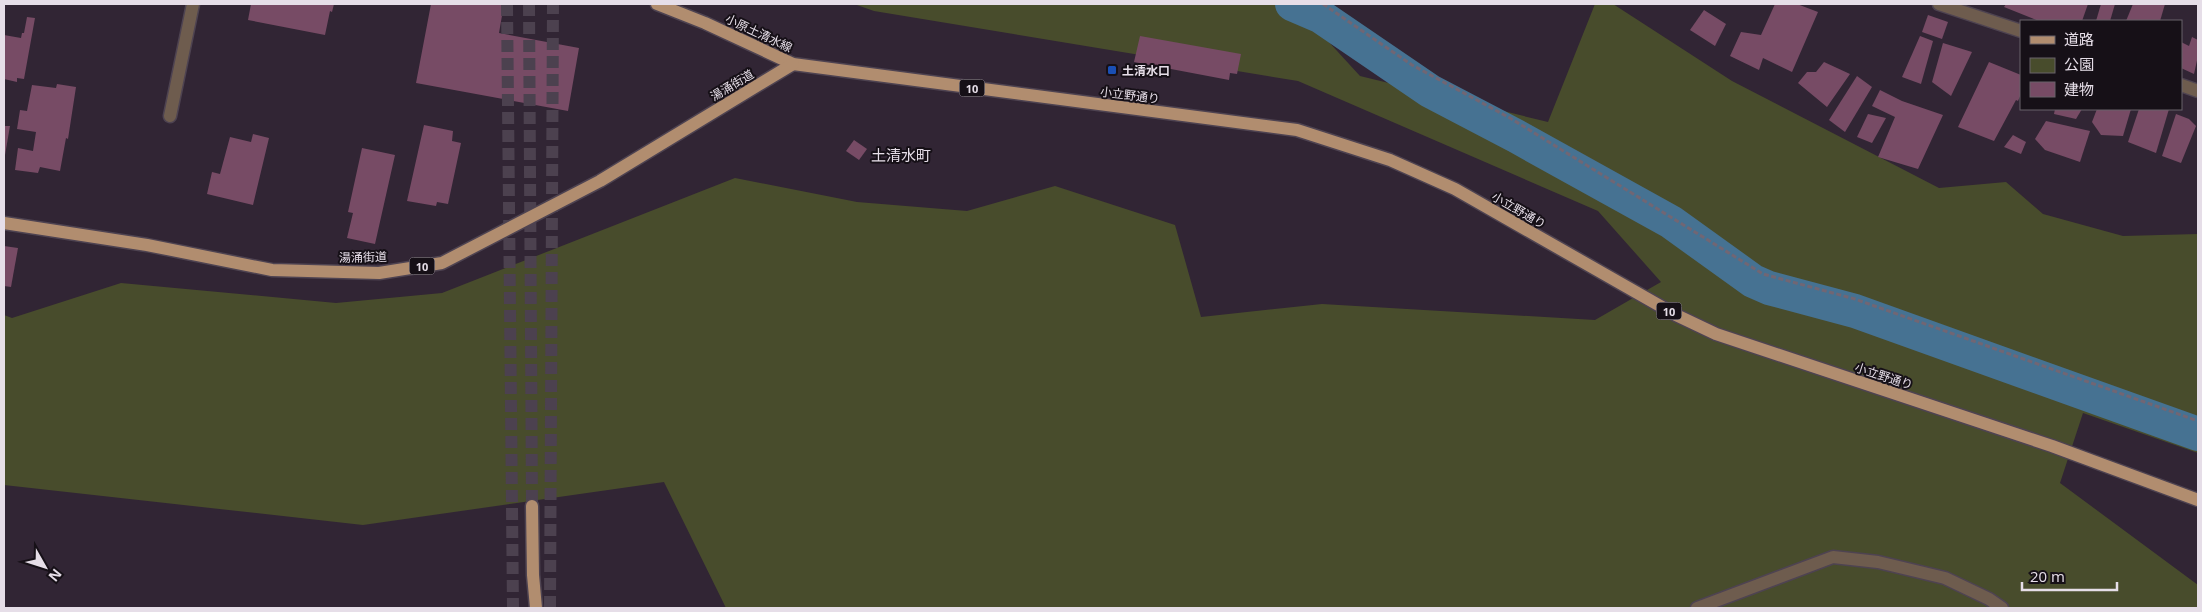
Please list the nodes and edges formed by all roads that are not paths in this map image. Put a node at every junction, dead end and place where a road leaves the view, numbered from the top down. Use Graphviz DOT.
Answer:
graph roads {
  1 [pos="193,4"];
  2 [pos="657,4"];
  3 [pos="1939,4"];
  4 [pos="1977,10"];
  5 [pos="2020,32"];
  6 [pos="793,64"];
  7 [pos="2182,85"];
  8 [pos="2198,90"];
  9 [pos="170,116"];
  10 [pos="4,223"];
  11 [pos="2198,500"];
  12 [pos="532,506"];
  13 [pos="533,575"];
  14 [pos="528,608"];
  15 [pos="536,608"];
  16 [pos="1696,608"];
  17 [pos="2002,608"];
  1 -- 9 [label="street"];
  2 -- 6 [label="main road, 小原土清水線"];
  3 -- 4 [label="street"];
  4 -- 5 [label="street"];
  6 -- 10 [label="main road, 湯涌街道 / 10"];
  6 -- 11 [label="main road, 小立野通り / 10"];
  7 -- 8 [label="street"];
  12 -- 13 [label="main road"];
  13 -- 14 [label="main road"];
  13 -- 15 [label="main road"];
  16 -- 17 [label="street"];
}
